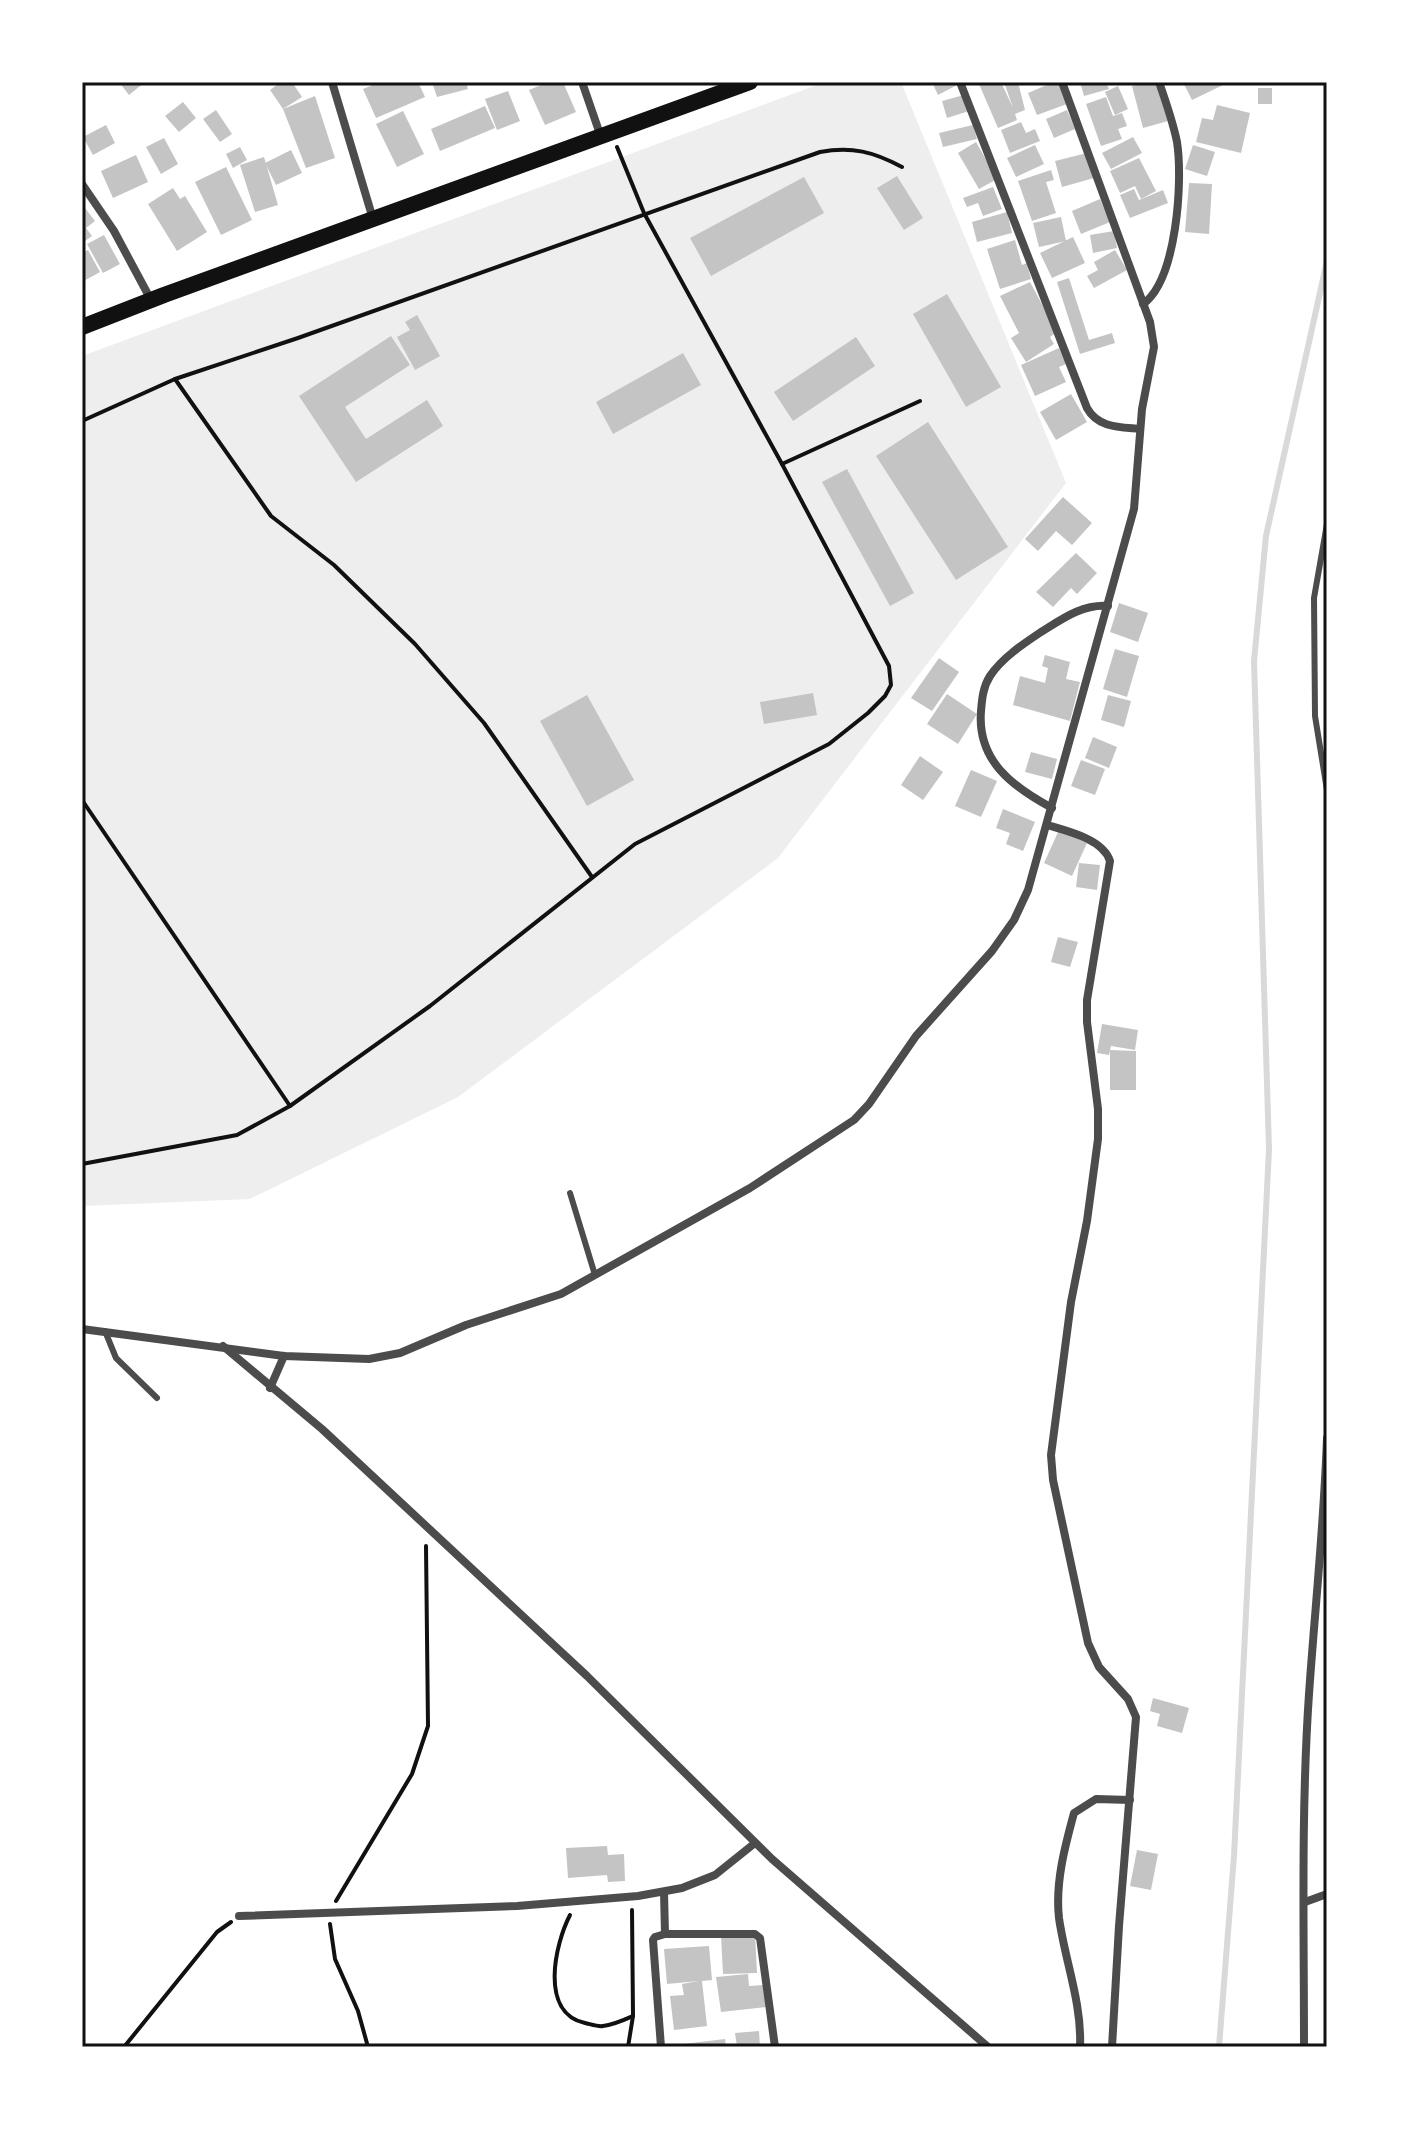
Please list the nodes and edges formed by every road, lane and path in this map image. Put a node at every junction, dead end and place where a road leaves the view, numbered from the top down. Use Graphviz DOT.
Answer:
graph roads {
  1 [pos="332,82"];
  2 [pos="582,82"];
  3 [pos="750,82"];
  4 [pos="960,82"];
  5 [pos="1062,82"];
  6 [pos="1159,82"];
  7 [pos="607,135"];
  8 [pos="902,167"];
  9 [pos="82,184"];
  10 [pos="644,213"];
  11 [pos="373,219"];
  12 [pos="151,300"];
  13 [pos="1143,304"];
  14 [pos="82,327"];
  15 [pos="175,379"];
  16 [pos="920,401"];
  17 [pos="82,421"];
  18 [pos="1140,429"];
  19 [pos="782,464"];
  20 [pos="1327,524"];
  21 [pos="1108,606"];
  22 [pos="1327,790"];
  23 [pos="82,800"];
  24 [pos="1052,808"];
  25 [pos="1047,825"];
  26 [pos="593,878"];
  27 [pos="290,1106"];
  28 [pos="82,1164"];
  29 [pos="570,1193"];
  30 [pos="595,1275"];
  31 [pos="82,1329"];
  32 [pos="105,1331"];
  33 [pos="223,1346"];
  34 [pos="284,1356"];
  35 [pos="270,1388"];
  36 [pos="157,1398"];
  37 [pos="1327,1438"];
  38 [pos="426,1529"];
  39 [pos="1130,1800"];
  40 [pos="755,1843"];
  41 [pos="664,1892"];
  42 [pos="1327,1894"];
  43 [pos="632,1897"];
  44 [pos="577,1902"];
  45 [pos="1305,1902"];
  46 [pos="329,1913"];
  47 [pos="239,1916"];
  48 [pos="665,1934"];
  49 [pos="633,2016"];
  50 [pos="124,2047"];
  51 [pos="368,2047"];
  52 [pos="628,2047"];
  53 [pos="661,2047"];
  54 [pos="775,2047"];
  55 [pos="988,2047"];
  56 [pos="1080,2047"];
  57 [pos="1112,2047"];
  58 [pos="1304,2047"];
  1 -- 11 [label="street"];
  2 -- 7 [label="street"];
  3 -- 7 [label="main road"];
  4 -- 18 [label="street"];
  5 -- 13 [label="street"];
  6 -- 13 [label="street"];
  7 -- 10 [label="path"];
  7 -- 11 [label="main road"];
  8 -- 10 [label="path"];
  9 -- 12 [label="street"];
  10 -- 15 [label="path"];
  10 -- 19 [label="path"];
  11 -- 12 [label="main road"];
  12 -- 14 [label="main road"];
  13 -- 18 [label="street"];
  15 -- 17 [label="path"];
  15 -- 26 [label="path"];
  16 -- 19 [label="path"];
  18 -- 21 [label="street"];
  19 -- 26 [label="path"];
  20 -- 22 [label="lane"];
  21 -- 24 [label="street"];
  21 -- 24 [label="street"];
  23 -- 27 [label="path"];
  24 -- 25 [label="street"];
  25 -- 30 [label="street"];
  25 -- 39 [label="street"];
  26 -- 27 [label="path"];
  27 -- 28 [label="path"];
  29 -- 30 [label="lane"];
  30 -- 34 [label="street"];
  31 -- 32 [label="street"];
  32 -- 33 [label="street"];
  32 -- 36 [label="lane"];
  33 -- 34 [label="street"];
  33 -- 35 [label="street"];
  34 -- 35 [label="street"];
  35 -- 38 [label="street"];
  37 -- 45 [label="street"];
  38 -- 40 [label="street"];
  38 -- 46 [label="path"];
  39 -- 56 [label="street"];
  39 -- 57 [label="street"];
  40 -- 41 [label="street"];
  40 -- 55 [label="street"];
  41 -- 43 [label="street"];
  41 -- 48 [label="street"];
  42 -- 45 [label="street"];
  43 -- 44 [label="street"];
  43 -- 49 [label="path"];
  44 -- 46 [label="street"];
  44 -- 49 [label="path"];
  45 -- 58 [label="street"];
  46 -- 47 [label="street"];
  46 -- 51 [label="path"];
  47 -- 50 [label="path"];
  48 -- 53 [label="street"];
  48 -- 54 [label="street"];
  49 -- 52 [label="path"];
}
